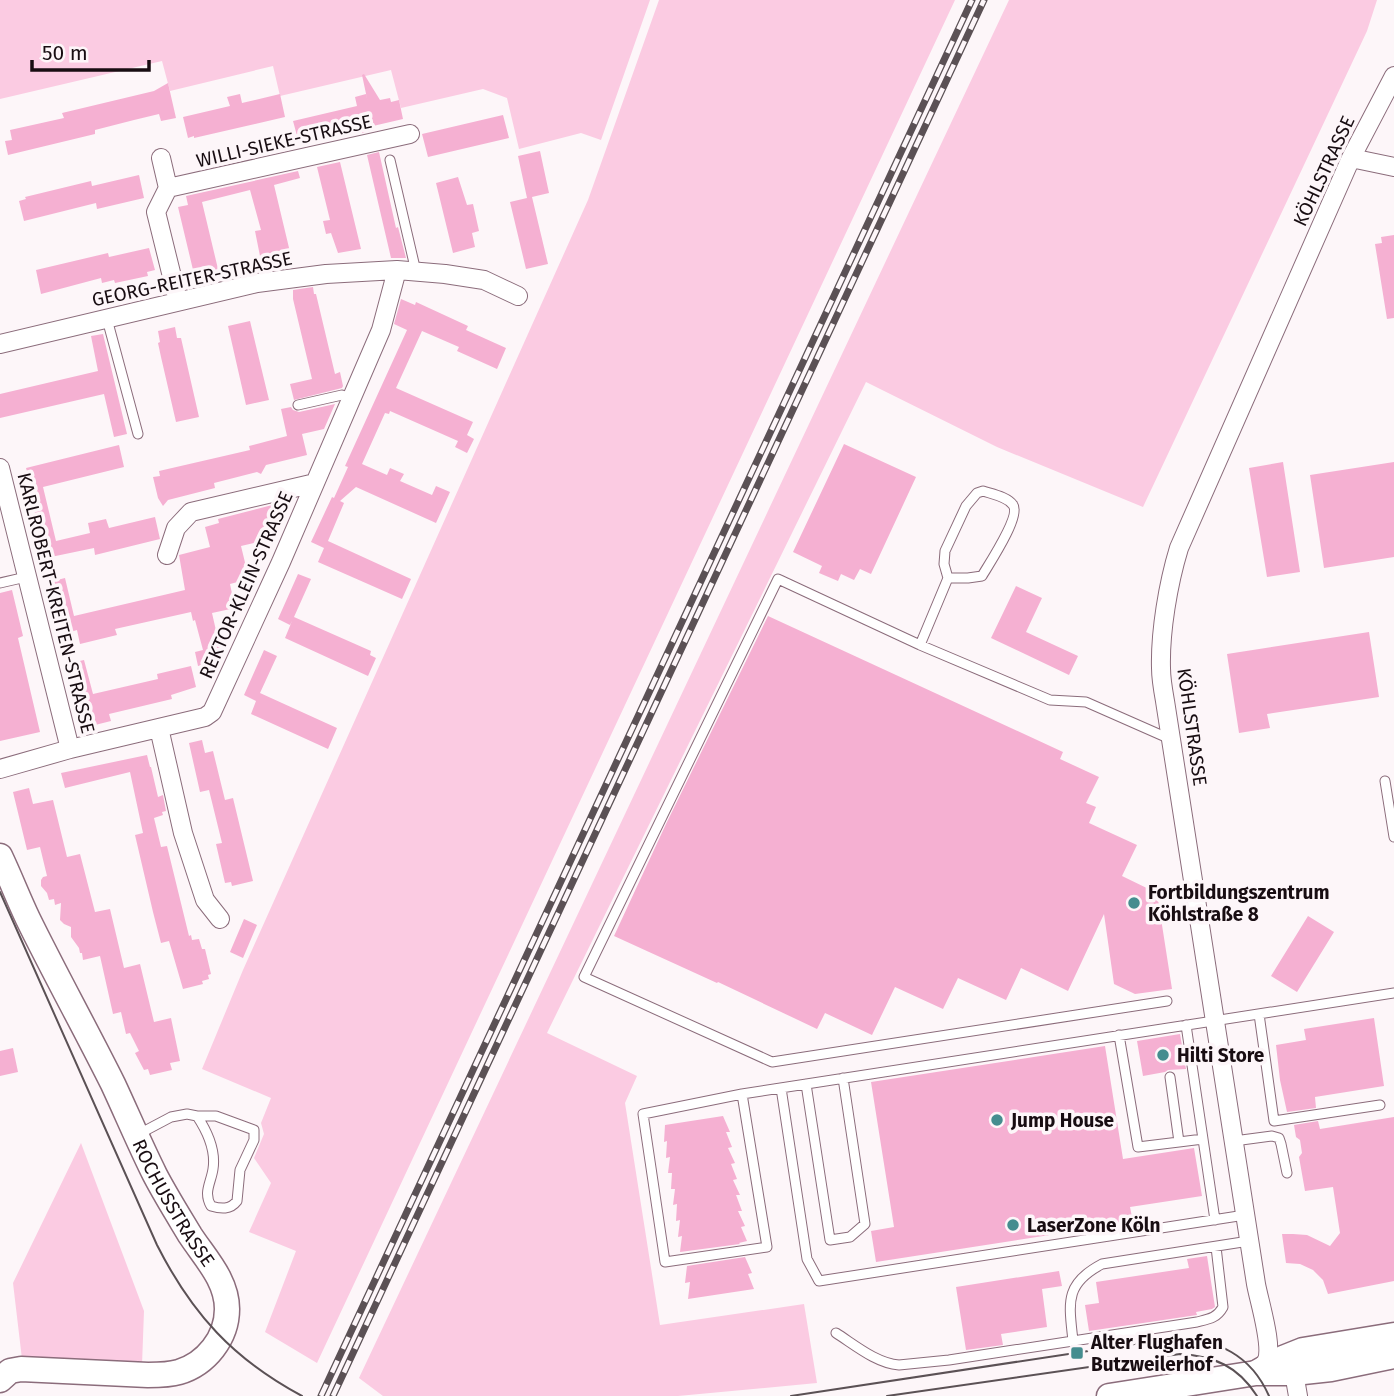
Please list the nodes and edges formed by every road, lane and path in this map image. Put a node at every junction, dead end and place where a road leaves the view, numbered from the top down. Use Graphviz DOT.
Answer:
graph roads {
  1 [pos="1394,76"];
  2 [pos="411,134"];
  3 [pos="161,158"];
  4 [pos="1351,158"];
  5 [pos="390,160"];
  6 [pos="1394,167"];
  7 [pos="168,188"];
  8 [pos="405,270"];
  9 [pos="517,296"];
  10 [pos="178,301"];
  11 [pos="107,318"];
  12 [pos="0,344"];
  13 [pos="353,398"];
  14 [pos="298,405"];
  15 [pos="138,434"];
  16 [pos="0,468"];
  17 [pos="315,482"];
  18 [pos="6,515"];
  19 [pos="167,555"];
  20 [pos="26,577"];
  21 [pos="948,578"];
  22 [pos="0,583"];
  23 [pos="920,645"];
  24 [pos="159,728"];
  25 [pos="1171,740"];
  26 [pos="71,749"];
  27 [pos="0,768"];
  28 [pos="1385,781"];
  29 [pos="1394,837"];
  30 [pos="0,856"];
  31 [pos="220,919"];
  32 [pos="1394,993"];
  33 [pos="1167,1001"];
  34 [pos="1259,1014"];
  35 [pos="1216,1020"];
  36 [pos="1186,1025"];
  37 [pos="1119,1035"];
  38 [pos="1170,1077"];
  39 [pos="843,1078"];
  40 [pos="806,1084"];
  41 [pos="781,1088"];
  42 [pos="742,1094"];
  43 [pos="1380,1105"];
  44 [pos="197,1116"];
  45 [pos="136,1135"];
  46 [pos="1203,1139"];
  47 [pos="1234,1141"];
  48 [pos="1179,1142"];
  49 [pos="1287,1173"];
  50 [pos="1245,1215"];
  51 [pos="1215,1220"];
  52 [pos="1249,1241"];
  53 [pos="1216,1247"];
  54 [pos="836,1333"];
  55 [pos="1394,1335"];
  56 [pos="1073,1341"];
  57 [pos="1394,1356"];
  58 [pos="1294,1366"];
  59 [pos="0,1380"];
  60 [pos="1109,1396"];
  1 -- 4 [label="street, KÖHLSTRASSE"];
  2 -- 7 [label="street, WILLI-SIEKE-STRASSE"];
  3 -- 7 [label="street"];
  4 -- 6 [label="street"];
  4 -- 25 [label="street, KÖHLSTRASSE"];
  5 -- 8 [label="lane"];
  7 -- 10 [label="street"];
  8 -- 9 [label="street, GEORG-REITER-STRASSE"];
  8 -- 10 [label="street, GEORG-REITER-STRASSE"];
  8 -- 13 [label="street, REKTOR-KLEIN-STRASSE"];
  10 -- 11 [label="street, GEORG-REITER-STRASSE"];
  11 -- 12 [label="street, GEORG-REITER-STRASSE"];
  11 -- 15 [label="lane"];
  13 -- 14 [label="lane"];
  13 -- 17 [label="street, REKTOR-KLEIN-STRASSE"];
  16 -- 18 [label="street, KARLROBERT-KREITEN-STRASSE"];
  17 -- 19 [label="street"];
  17 -- 24 [label="street, REKTOR-KLEIN-STRASSE"];
  18 -- 20 [label="street, KARLROBERT-KREITEN-STRASSE"];
  20 -- 22 [label="lane"];
  20 -- 26 [label="street, KARLROBERT-KREITEN-STRASSE"];
  21 -- 21 [label="lane"];
  21 -- 23 [label="lane"];
  23 -- 25 [label="lane"];
  23 -- 33 [label="lane"];
  24 -- 26 [label="street, REKTOR-KLEIN-STRASSE"];
  24 -- 31 [label="street"];
  25 -- 35 [label="street, KÖHLSTRASSE"];
  26 -- 27 [label="street, REKTOR-KLEIN-STRASSE"];
  28 -- 29 [label="lane"];
  30 -- 45 [label="street, ROCHUSSTRASSE"];
  32 -- 34 [label="lane"];
  34 -- 35 [label="lane"];
  34 -- 43 [label="lane"];
  35 -- 36 [label="lane"];
  35 -- 47 [label="street, KÖHLSTRASSE"];
  36 -- 37 [label="lane"];
  36 -- 46 [label="lane"];
  37 -- 39 [label="lane"];
  37 -- 48 [label="lane"];
  38 -- 48 [label="lane"];
  39 -- 40 [label="lane"];
  39 -- 40 [label="lane"];
  40 -- 41 [label="lane"];
  41 -- 42 [label="lane"];
  41 -- 51 [label="lane"];
  42 -- 42 [label="lane"];
  44 -- 44 [label="lane"];
  44 -- 45 [label="lane"];
  45 -- 59 [label="street, ROCHUSSTRASSE"];
  46 -- 48 [label="lane"];
  46 -- 51 [label="lane"];
  47 -- 49 [label="lane"];
  47 -- 50 [label="street, KÖHLSTRASSE"];
  50 -- 51 [label="lane"];
  50 -- 52 [label="street, KÖHLSTRASSE"];
  52 -- 53 [label="lane"];
  52 -- 58 [label="street, KÖHLSTRASSE"];
  53 -- 56 [label="lane"];
  53 -- 56 [label="lane"];
  54 -- 56 [label="lane"];
  55 -- 58 [label="street"];
  57 -- 58 [label="street"];
  58 -- 60 [label="street"];
}
